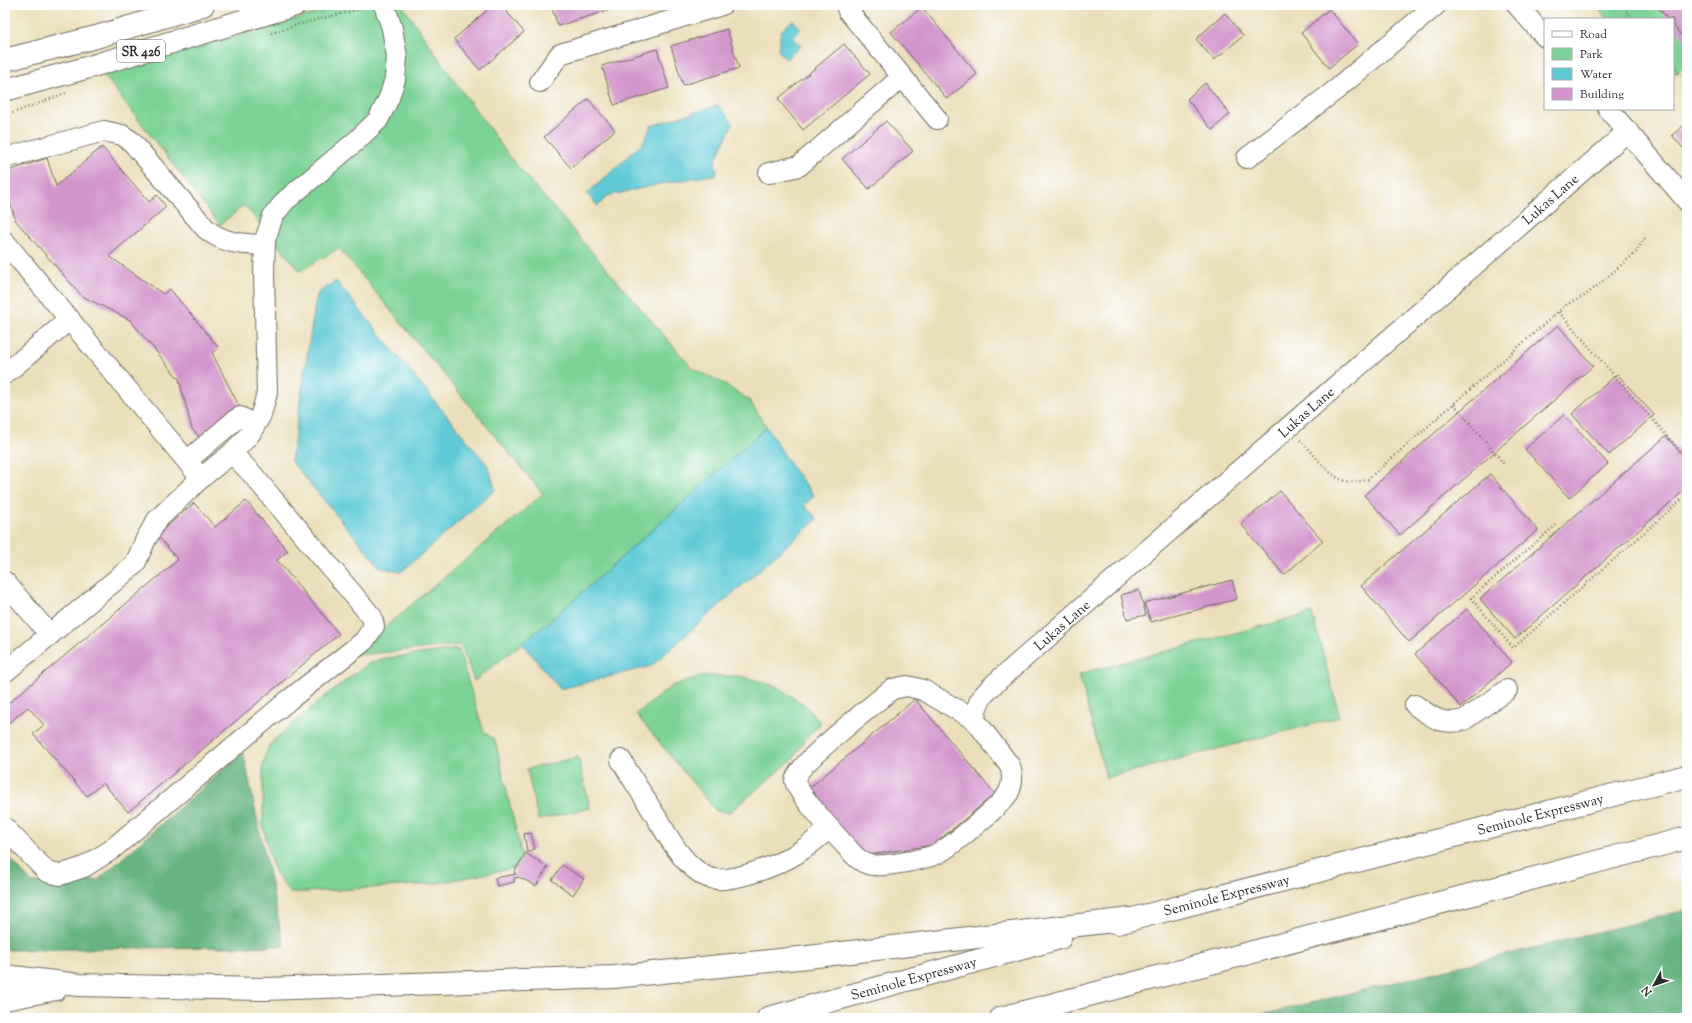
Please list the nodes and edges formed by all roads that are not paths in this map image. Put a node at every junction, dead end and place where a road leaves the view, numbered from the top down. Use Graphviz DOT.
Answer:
graph roads {
  1 [pos="203,5"];
  2 [pos="295,5"];
  3 [pos="722,5"];
  4 [pos="846,5"];
  5 [pos="1436,5"];
  6 [pos="1517,5"];
  7 [pos="377,6"];
  8 [pos="1544,36"];
  9 [pos="5,60"];
  10 [pos="902,77"];
  11 [pos="540,82"];
  12 [pos="5,90"];
  13 [pos="1609,110"];
  14 [pos="937,119"];
  15 [pos="1628,131"];
  16 [pos="5,158"];
  17 [pos="1247,158"];
  18 [pos="768,173"];
  19 [pos="1687,201"];
  20 [pos="5,242"];
  21 [pos="265,245"];
  22 [pos="70,319"];
  23 [pos="5,374"];
  24 [pos="255,424"];
  25 [pos="232,453"];
  26 [pos="187,461"];
  27 [pos="201,478"];
  28 [pos="5,582"];
  29 [pos="50,635"];
  30 [pos="5,672"];
  31 [pos="1506,690"];
  32 [pos="1415,705"];
  33 [pos="975,720"];
  34 [pos="621,760"];
  35 [pos="1687,776"];
  36 [pos="5,828"];
  37 [pos="830,828"];
  38 [pos="1687,838"];
  39 [pos="1130,919"];
  40 [pos="5,976"];
  41 [pos="79,985"];
  42 [pos="5,999"];
  43 [pos="1009,1016"];
  44 [pos="768,1018"];
  1 -- 9 [label="main road, SR 426"];
  2 -- 12 [label="main road, SR 426"];
  3 -- 11 [label="street"];
  4 -- 10 [label="street"];
  5 -- 17 [label="street"];
  6 -- 8 [label="street"];
  7 -- 21 [label="street"];
  10 -- 14 [label="street"];
  10 -- 18 [label="street"];
  13 -- 15 [label="street"];
  15 -- 19 [label="street"];
  15 -- 33 [label="street, Lukas Lane"];
  16 -- 21 [label="street"];
  20 -- 22 [label="street"];
  21 -- 24 [label="street"];
  22 -- 23 [label="street"];
  22 -- 26 [label="street"];
  24 -- 25 [label="street"];
  24 -- 26 [label="street"];
  25 -- 27 [label="street"];
  25 -- 36 [label="street"];
  26 -- 27 [label="street"];
  27 -- 29 [label="street"];
  28 -- 29 [label="street"];
  29 -- 30 [label="street"];
  31 -- 32 [label="street"];
  33 -- 37 [label="street"];
  33 -- 37 [label="street"];
  34 -- 37 [label="street"];
  35 -- 39 [label="main road, Seminole Expressway"];
  38 -- 43 [label="main road"];
  39 -- 41 [label="main road"];
  39 -- 44 [label="main road, Seminole Expressway"];
  40 -- 41 [label="main road"];
  41 -- 42 [label="main road"];
}
